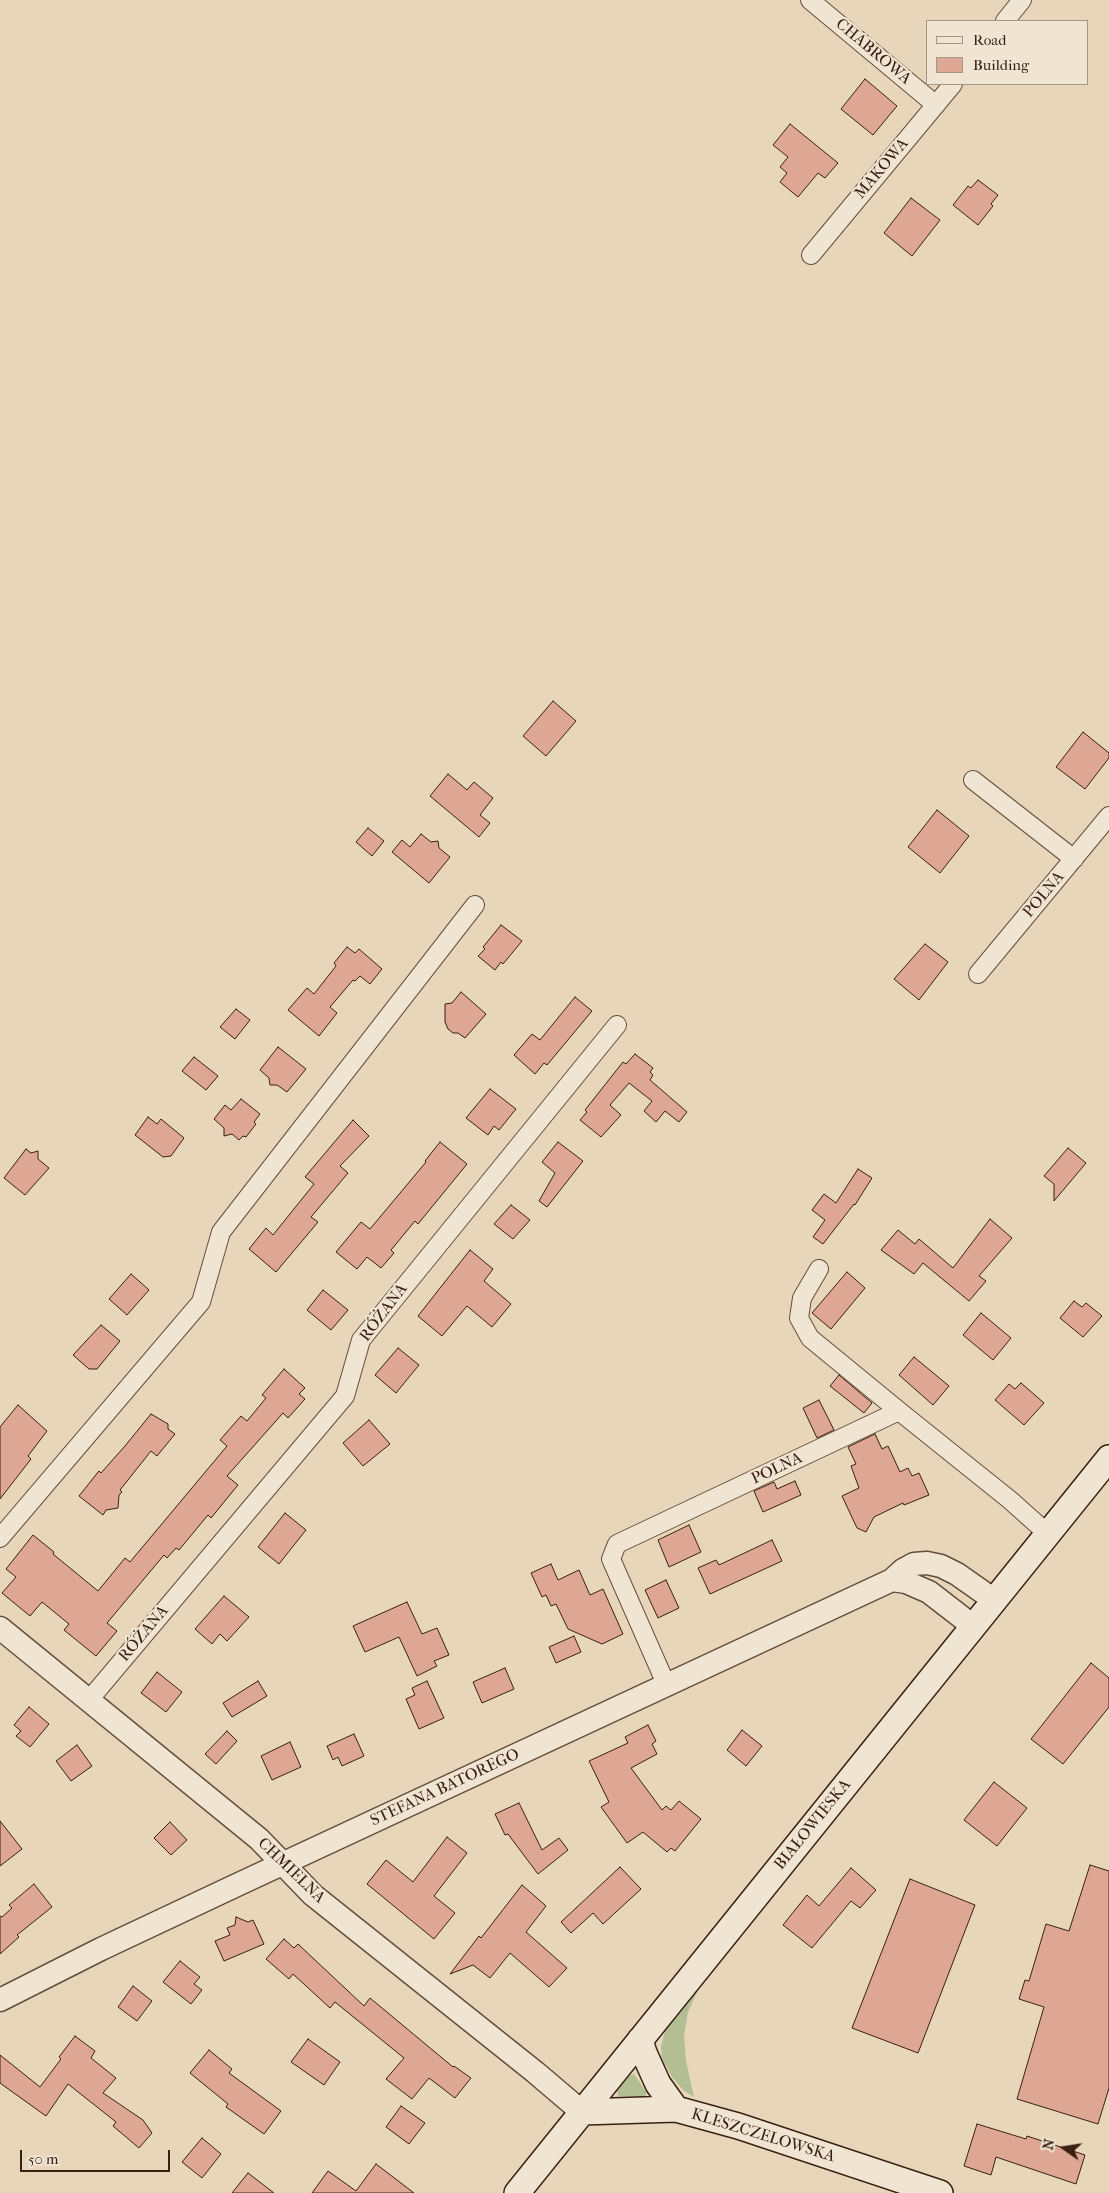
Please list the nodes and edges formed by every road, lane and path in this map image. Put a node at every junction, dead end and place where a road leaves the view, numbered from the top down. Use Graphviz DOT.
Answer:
graph roads {
  1 [pos="810,0"];
  2 [pos="1022,0"];
  3 [pos="1006,20"];
  4 [pos="952,85"];
  5 [pos="936,105"];
  6 [pos="811,255"];
  7 [pos="973,780"];
  8 [pos="1109,816"];
  9 [pos="1074,859"];
  10 [pos="475,905"];
  11 [pos="978,974"];
  12 [pos="617,1025"];
  13 [pos="819,1269"];
  14 [pos="899,1411"];
  15 [pos="1109,1458"];
  16 [pos="1048,1534"];
  17 [pos="0,1538"];
  18 [pos="892,1580"];
  19 [pos="994,1600"];
  20 [pos="973,1626"];
  21 [pos="0,1628"];
  22 [pos="666,1684"];
  23 [pos="89,1700"];
  24 [pos="283,1864"];
  25 [pos="0,2000"];
  26 [pos="640,2040"];
  27 [pos="676,2109"];
  28 [pos="582,2112"];
  29 [pos="517,2193"];
  30 [pos="940,2193"];
  1 -- 5 [label="street, CHABROWA"];
  2 -- 3 [label="street"];
  4 -- 5 [label="street, MAKOWA"];
  5 -- 6 [label="street, MAKOWA"];
  7 -- 9 [label="street"];
  8 -- 9 [label="street, POLNA"];
  9 -- 11 [label="street, POLNA"];
  10 -- 17 [label="street"];
  12 -- 23 [label="street, RÓŻANA"];
  13 -- 14 [label="street"];
  14 -- 16 [label="street"];
  14 -- 22 [label="street, POLNA"];
  15 -- 16 [label="main road, BIAŁOWIESKA"];
  16 -- 19 [label="main road, BIAŁOWIESKA"];
  18 -- 19 [label="street, STEFANA BATOREGO"];
  18 -- 20 [label="street"];
  18 -- 22 [label="street, STEFANA BATOREGO"];
  19 -- 20 [label="main road, BIAŁOWIESKA"];
  20 -- 26 [label="main road, BIAŁOWIESKA"];
  21 -- 23 [label="street, CHMIELNA"];
  22 -- 24 [label="street, STEFANA BATOREGO"];
  23 -- 24 [label="street, CHMIELNA"];
  24 -- 25 [label="street, STEFANA BATOREGO"];
  24 -- 28 [label="street, CHMIELNA"];
  26 -- 27 [label="main road"];
  26 -- 28 [label="main road, BIAŁOWIESKA"];
  27 -- 28 [label="main road, KLESZCZELOWSKA"];
  27 -- 30 [label="main road, KLESZCZELOWSKA"];
  28 -- 29 [label="main road, BIAŁOWIESKA"];
}
